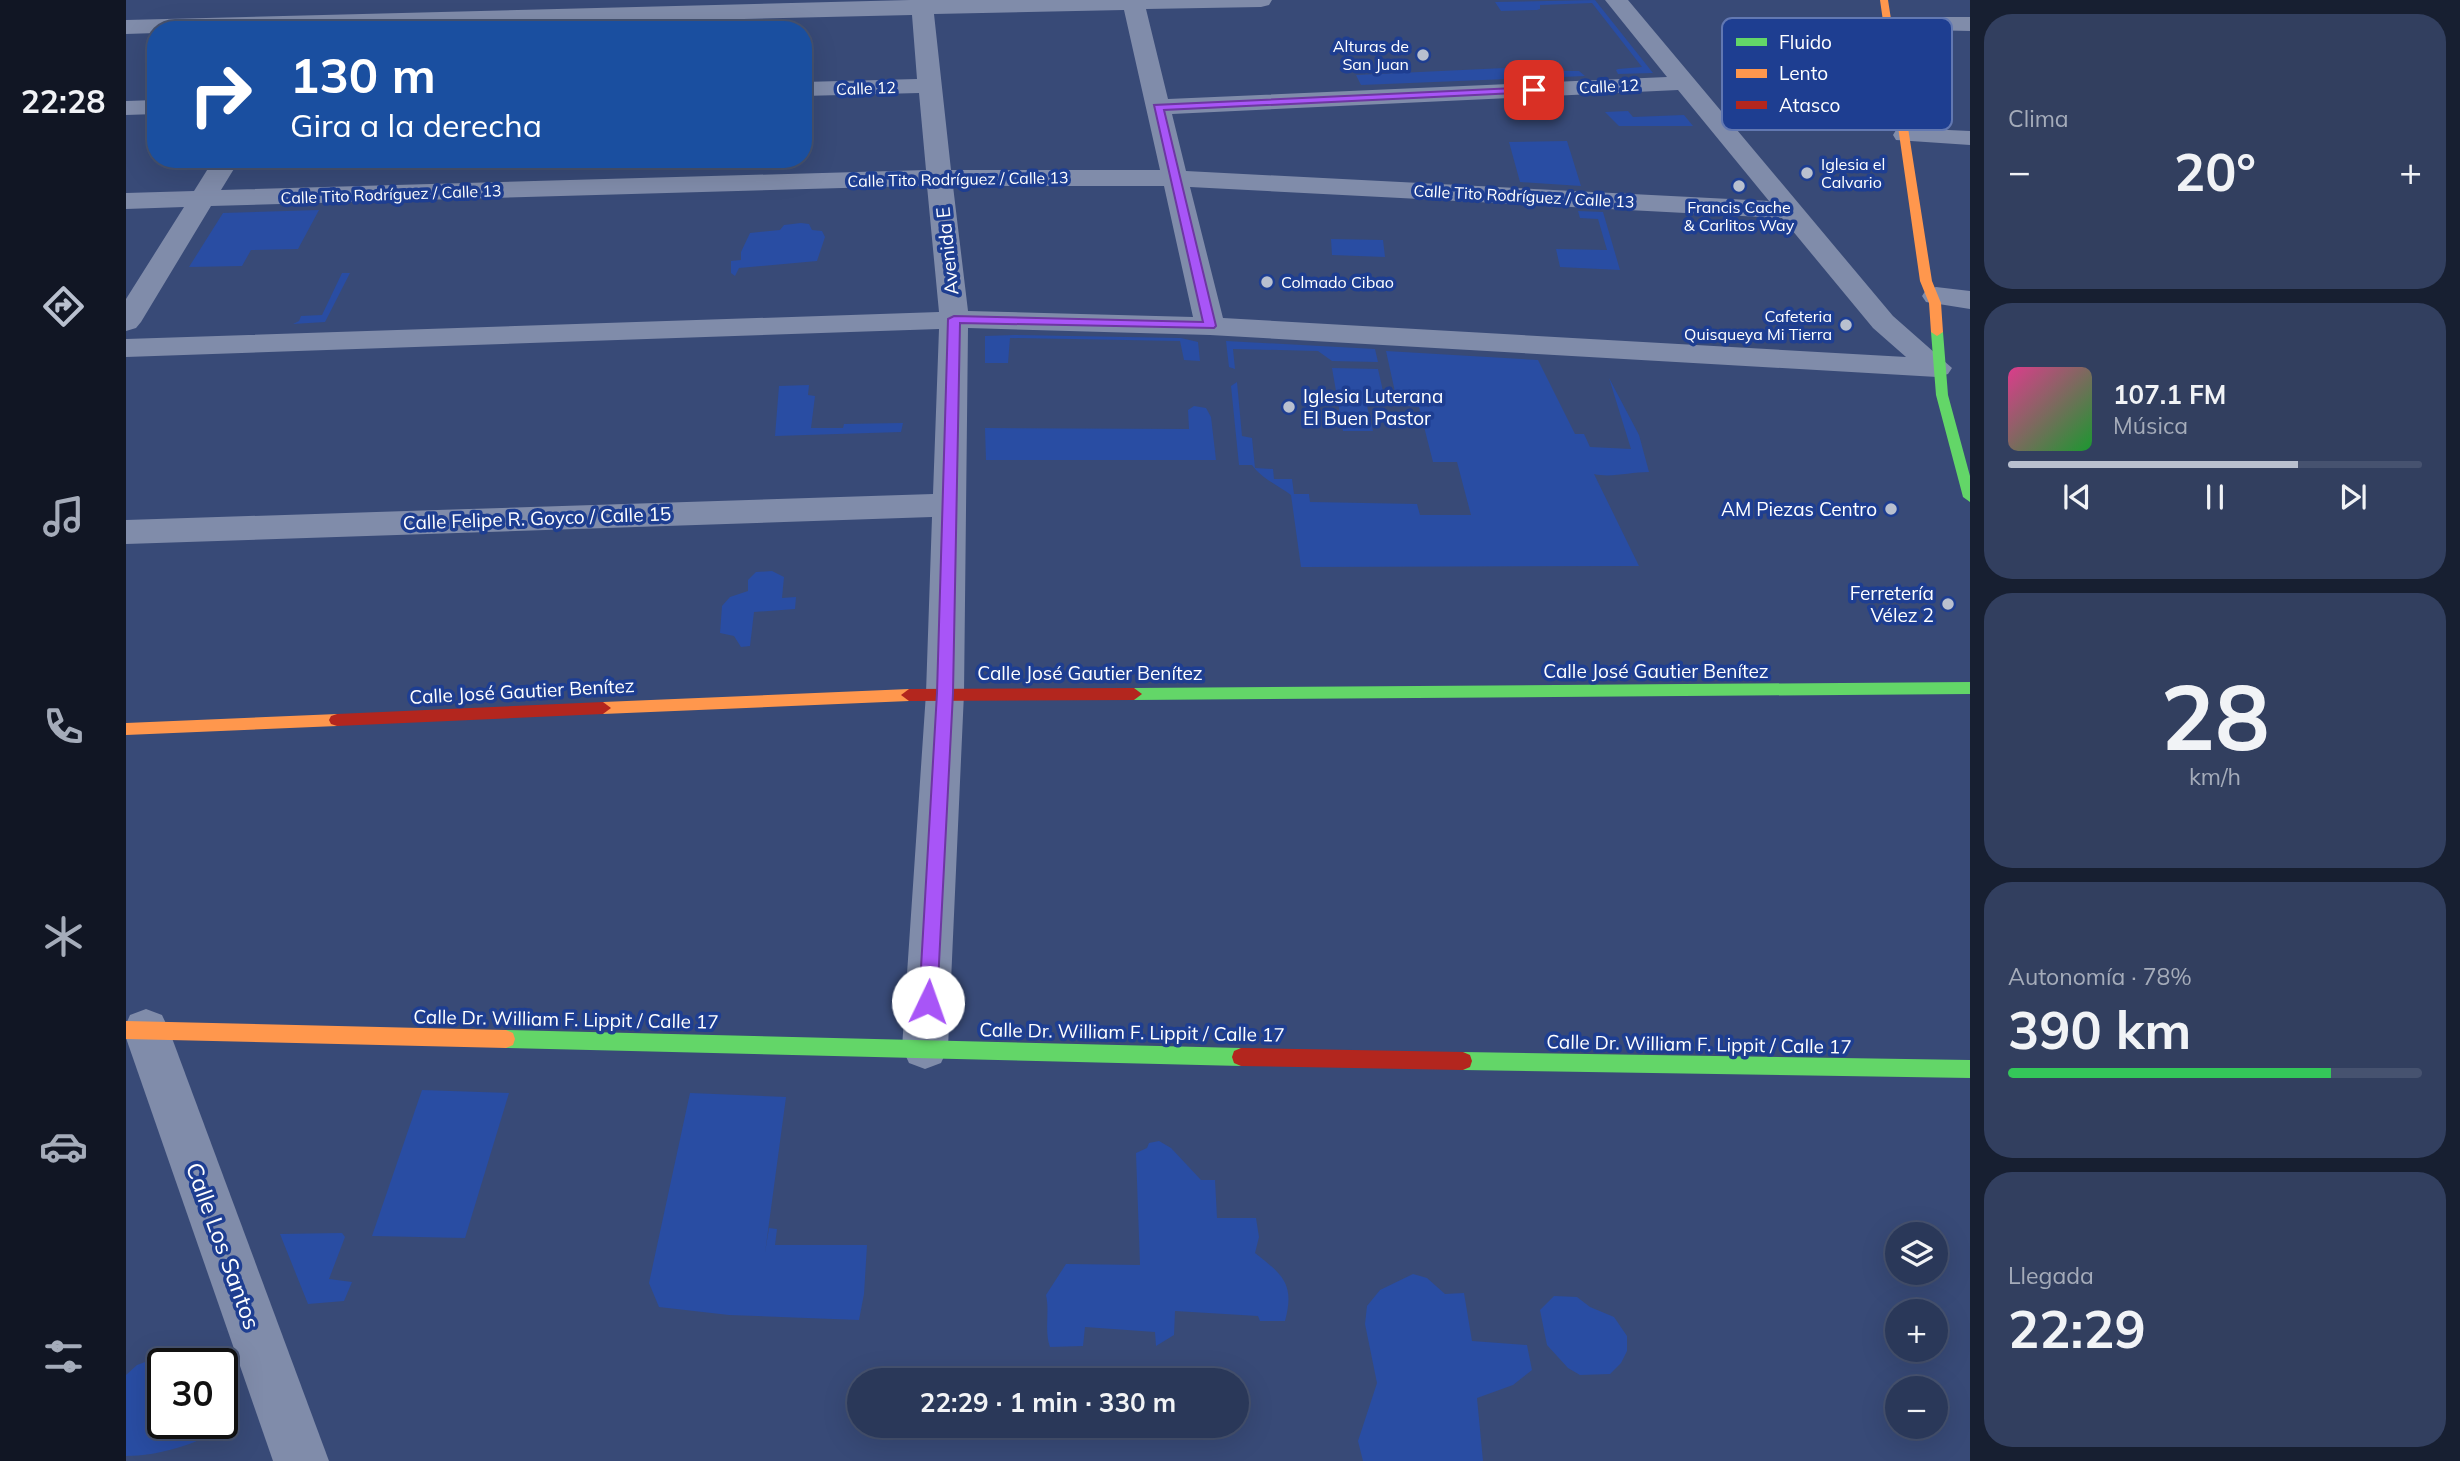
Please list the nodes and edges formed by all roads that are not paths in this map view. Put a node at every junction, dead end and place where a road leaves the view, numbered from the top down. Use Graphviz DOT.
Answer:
graph roads {
  1 [pos="328,0"];
  2 [pos="1261,0"];
  3 [pos="1616,0"];
  4 [pos="1884,0"];
  5 [pos="1133,2"];
  6 [pos="921,4"];
  7 [pos="1886,18"];
  8 [pos="314,21"];
  9 [pos="450,21"];
  10 [pos="1952,24"];
  11 [pos="1970,24"];
  12 [pos="126,27"];
  13 [pos="147,27"];
  14 [pos="1683,83"];
  15 [pos="928,86"];
  16 [pos="812,89"];
  17 [pos="147,107"];
  18 [pos="1158,107"];
  19 [pos="126,108"];
  20 [pos="1722,130"];
  21 [pos="1722,130"];
  22 [pos="1904,130"];
  23 [pos="1905,135"];
  24 [pos="1970,138"];
  25 [pos="220,168"];
  26 [pos="939,178"];
  27 [pos="1174,178"];
  28 [pos="200,199"];
  29 [pos="126,201"];
  30 [pos="1789,210"];
  31 [pos="1936,296"];
  32 [pos="1970,300"];
  33 [pos="954,319"];
  34 [pos="126,322"];
  35 [pos="1210,326"];
  36 [pos="126,348"];
  37 [pos="1937,368"];
  38 [pos="1964,463"];
  39 [pos="1970,497"];
  40 [pos="948,505"];
  41 [pos="126,532"];
  42 [pos="1970,688"];
  43 [pos="945,693"];
  44 [pos="126,729"];
  45 [pos="136,1030"];
  46 [pos="925,1048"];
  47 [pos="1970,1069"];
  48 [pos="301,1461"];
  1 -- 8 [label="street"];
  2 -- 5 [label="street"];
  3 -- 14 [label="street"];
  4 -- 7 [label="street"];
  5 -- 6 [label="street"];
  5 -- 18 [label="street"];
  6 -- 9 [label="street"];
  6 -- 15 [label="street, Avenida E"];
  10 -- 11 [label="street"];
  12 -- 13 [label="street"];
  14 -- 18 [label="street, Calle 12"];
  14 -- 21 [label="street"];
  15 -- 16 [label="street, Calle 12"];
  15 -- 26 [label="street, Avenida E"];
  17 -- 19 [label="street"];
  18 -- 27 [label="street"];
  20 -- 30 [label="street"];
  22 -- 23 [label="street"];
  23 -- 24 [label="street"];
  23 -- 31 [label="street"];
  25 -- 28 [label="street"];
  26 -- 27 [label="street, Calle Tito Rodríguez / Calle 13"];
  26 -- 28 [label="street, Calle Tito Rodríguez / Calle 13"];
  26 -- 33 [label="street, Avenida E"];
  27 -- 30 [label="street, Calle Tito Rodríguez / Calle 13"];
  27 -- 35 [label="street"];
  28 -- 29 [label="street, Calle Tito Rodríguez / Calle 13"];
  28 -- 34 [label="street"];
  30 -- 37 [label="street"];
  31 -- 32 [label="street"];
  31 -- 37 [label="street"];
  33 -- 35 [label="street"];
  33 -- 36 [label="street"];
  33 -- 40 [label="street, Avenida E"];
  35 -- 37 [label="street"];
  37 -- 38 [label="street"];
  38 -- 39 [label="street"];
  40 -- 41 [label="street, Calle Felipe R. Goyco / Calle 15"];
  40 -- 43 [label="street, Avenida E"];
  42 -- 43 [label="street, Calle José Gautier Benítez"];
  43 -- 44 [label="street, Calle José Gautier Benítez"];
  43 -- 46 [label="street, Avenida E"];
  45 -- 46 [label="street, Calle Dr. William F. Lippit / Calle 17"];
  45 -- 48 [label="street, Calle Los Santos"];
  46 -- 47 [label="street, Calle Dr. William F. Lippit / Calle 17"];
}
